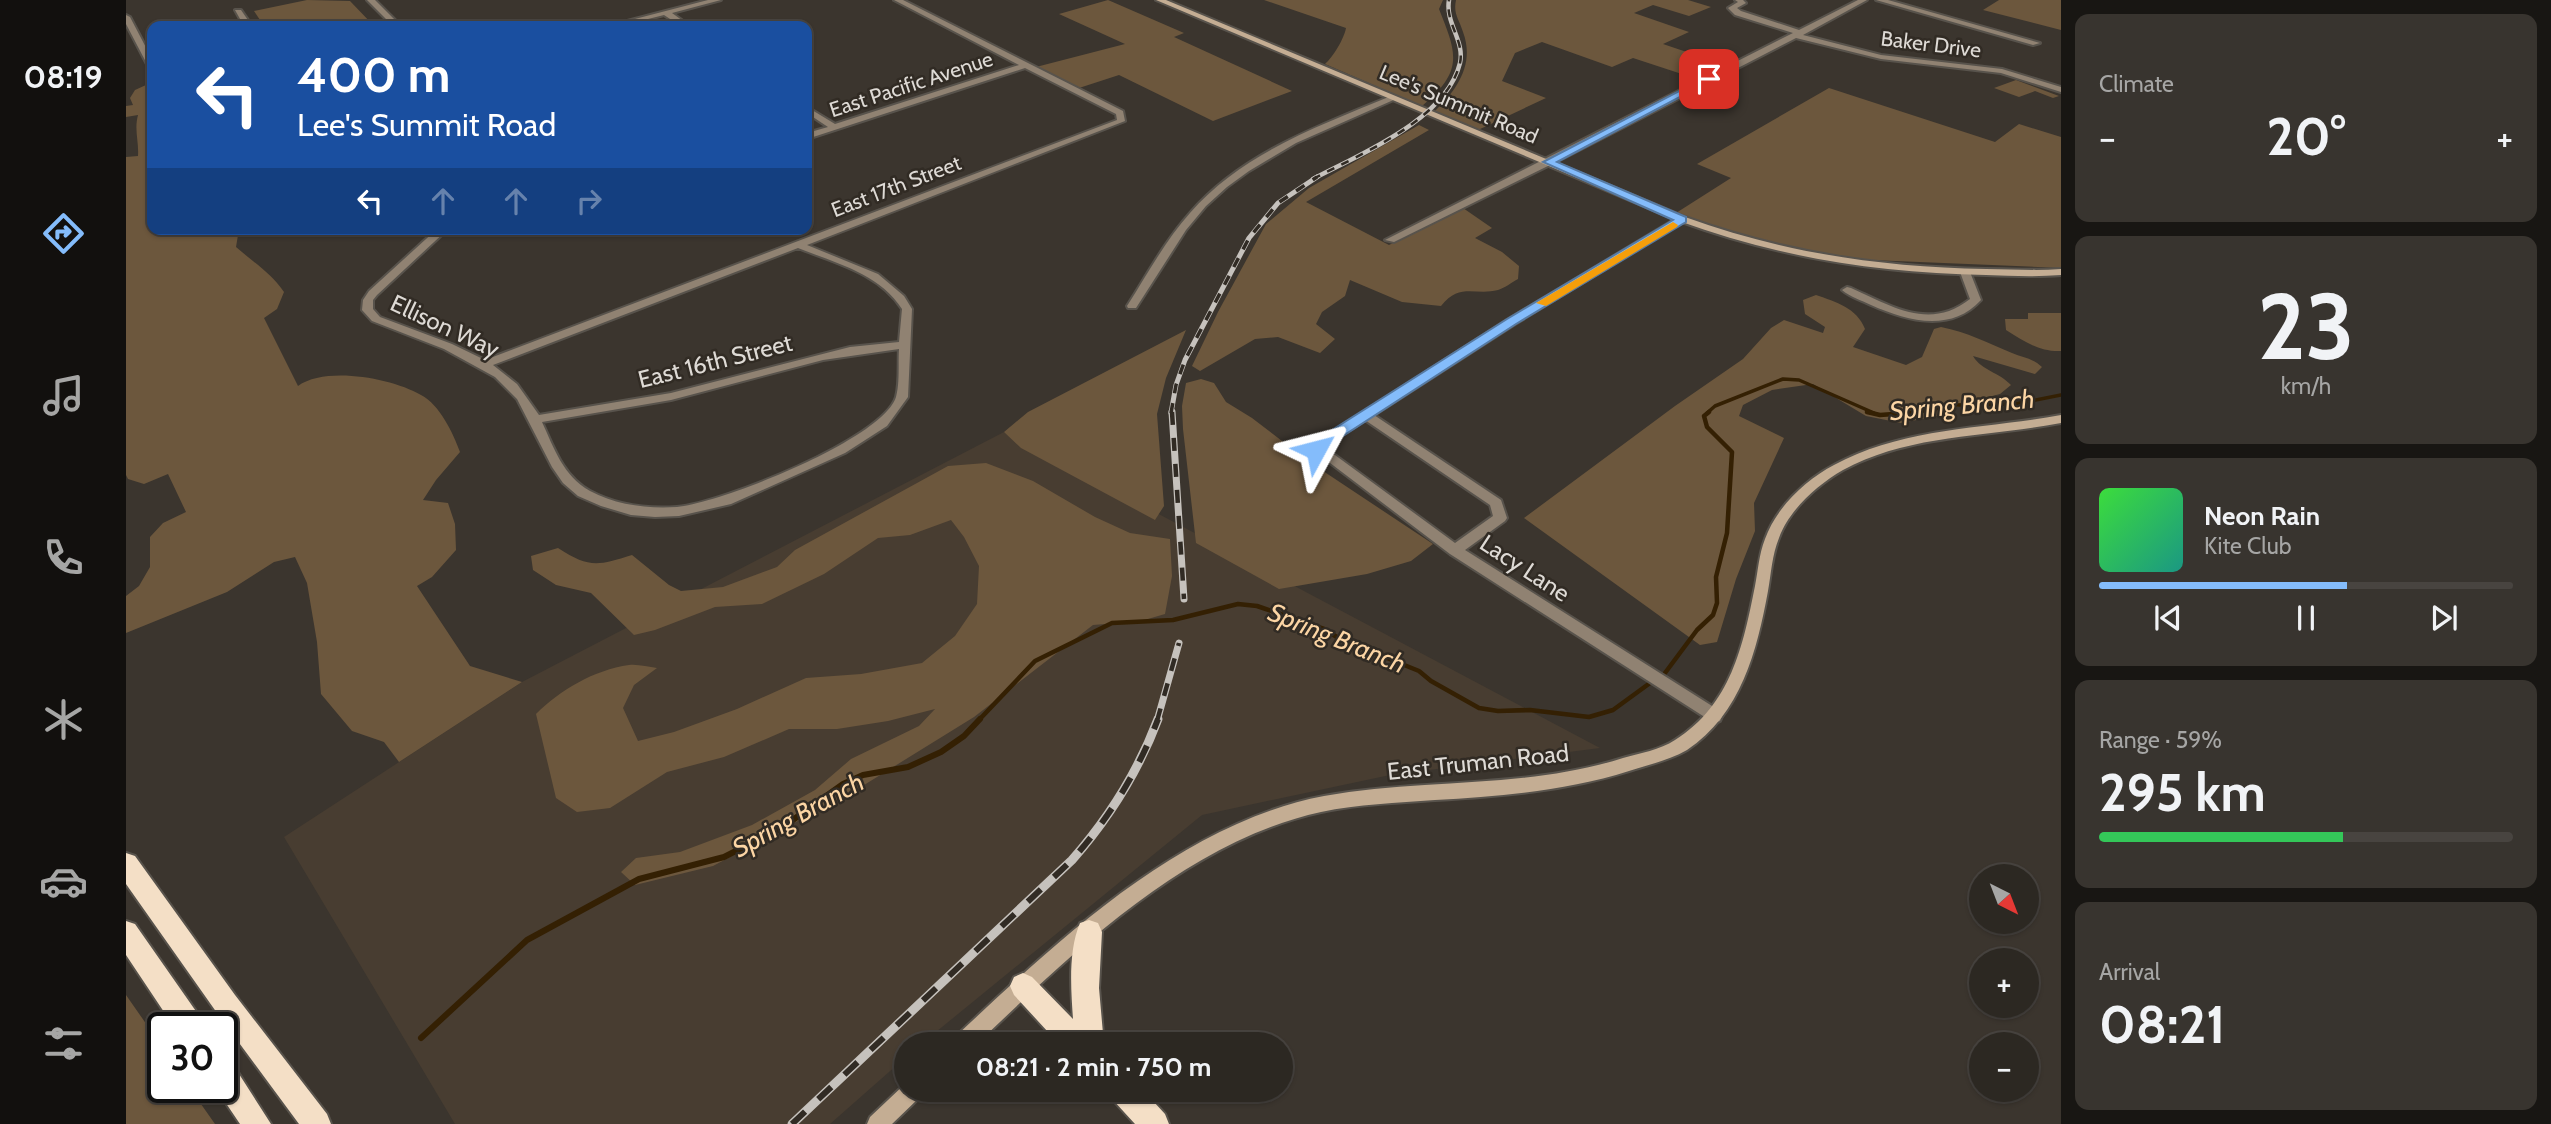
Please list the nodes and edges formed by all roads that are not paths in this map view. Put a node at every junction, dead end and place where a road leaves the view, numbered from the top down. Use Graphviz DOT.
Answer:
graph roads {
  1 [pos="371,0"];
  2 [pos="717,0"];
  3 [pos="898,0"];
  4 [pos="1160,0"];
  5 [pos="1739,0"];
  6 [pos="1863,0"];
  7 [pos="1880,0"];
  8 [pos="238,12"];
  9 [pos="666,13"];
  10 [pos="126,17"];
  11 [pos="244,21"];
  12 [pos="392,21"];
  13 [pos="633,21"];
  14 [pos="678,21"];
  15 [pos="1798,34"];
  16 [pos="2036,43"];
  17 [pos="147,57"];
  18 [pos="1026,65"];
  19 [pos="2061,90"];
  20 [pos="1394,98"];
  21 [pos="812,112"];
  22 [pos="834,127"];
  23 [pos="812,134"];
  24 [pos="1549,162"];
  25 [pos="1682,219"];
  26 [pos="436,235"];
  27 [pos="1390,240"];
  28 [pos="797,244"];
  29 [pos="1965,271"];
  30 [pos="2057,274"];
  31 [pos="1847,290"];
  32 [pos="1132,306"];
  33 [pos="905,345"];
  34 [pos="484,365"];
  35 [pos="1366,415"];
  36 [pos="536,419"];
  37 [pos="2061,419"];
  38 [pos="1455,550"];
  39 [pos="1714,716"];
  40 [pos="126,864"];
  41 [pos="1089,932"];
  42 [pos="126,933"];
  43 [pos="1023,986"];
  44 [pos="180,1012"];
  45 [pos="975,1032"];
  46 [pos="1067,1032"];
  47 [pos="1088,1032"];
  48 [pos="238,1096"];
  49 [pos="900,1102"];
  50 [pos="1134,1102"];
  51 [pos="257,1124"];
  52 [pos="317,1124"];
  53 [pos="877,1124"];
  54 [pos="1155,1124"];
  1 -- 12 [label="street"];
  2 -- 9 [label="street"];
  3 -- 18 [label="street"];
  4 -- 20 [label="main road, Lee's Summit Road"];
  5 -- 15 [label="street, Baker Drive"];
  6 -- 15 [label="street"];
  7 -- 16 [label="street"];
  8 -- 11 [label="street"];
  9 -- 13 [label="street"];
  9 -- 14 [label="street"];
  10 -- 17 [label="street"];
  15 -- 19 [label="street, Baker Drive"];
  15 -- 24 [label="street"];
  18 -- 22 [label="street, East Pacific Avenue"];
  18 -- 28 [label="street, East 17th Street"];
  20 -- 24 [label="main road, Lee's Summit Road"];
  20 -- 32 [label="street"];
  21 -- 22 [label="street"];
  22 -- 23 [label="street, East Pacific Avenue"];
  24 -- 25 [label="main road, Lee's Summit Road"];
  24 -- 27 [label="street"];
  25 -- 29 [label="main road, Lee's Summit Road"];
  25 -- 35 [label="street"];
  26 -- 34 [label="street, Ellison Way"];
  28 -- 33 [label="street"];
  28 -- 34 [label="street, East 17th Street"];
  29 -- 30 [label="main road, Lee's Summit Road"];
  29 -- 31 [label="street"];
  33 -- 36 [label="street, East 16th Street"];
  33 -- 36 [label="street, Ellison Way"];
  34 -- 36 [label="street, Ellison Way"];
  35 -- 38 [label="street"];
  35 -- 38 [label="street, Lacy Lane"];
  37 -- 39 [label="main road, East Truman Road"];
  38 -- 39 [label="street, Lacy Lane"];
  39 -- 41 [label="main road, East Truman Road"];
  40 -- 52 [label="highway"];
  41 -- 43 [label="main road, East Truman Road"];
  41 -- 47 [label="highway"];
  42 -- 44 [label="highway"];
  43 -- 45 [label="main road, East Truman Road"];
  43 -- 46 [label="highway"];
  48 -- 51 [label="highway"];
  49 -- 53 [label="main road"];
  50 -- 54 [label="highway"];
}
